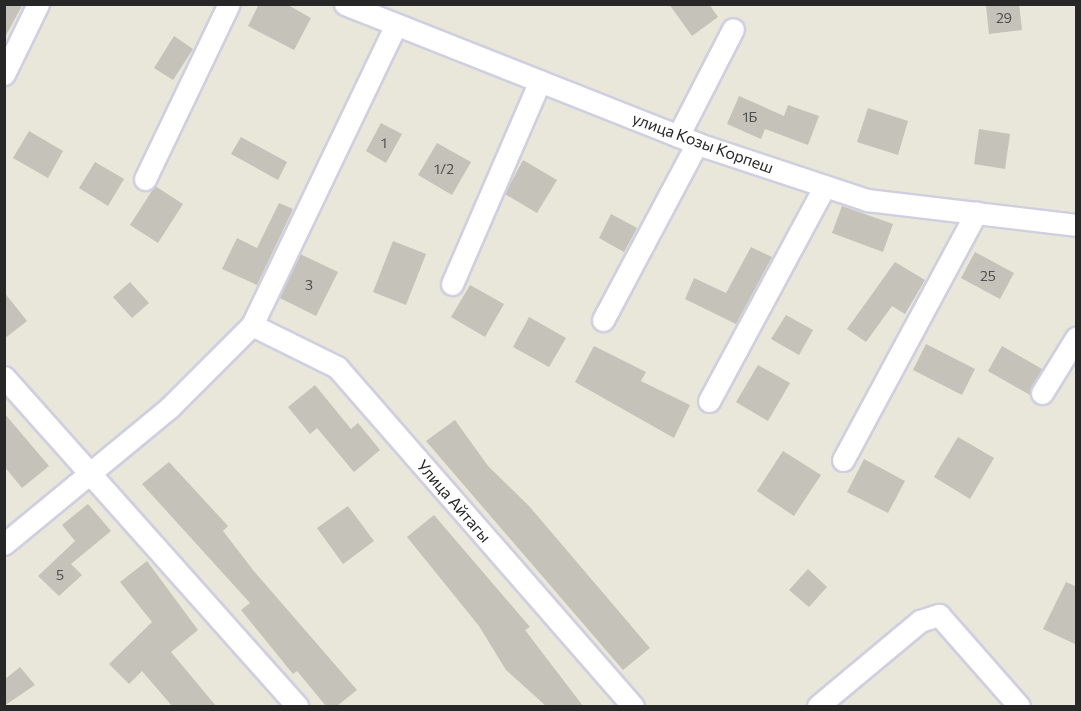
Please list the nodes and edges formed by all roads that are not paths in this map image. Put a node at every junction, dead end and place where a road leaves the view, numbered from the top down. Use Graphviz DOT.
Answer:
graph roads {
  1 [pos="38,4"];
  2 [pos="229,4"];
  3 [pos="345,4"];
  4 [pos="396,25"];
  5 [pos="733,30"];
  6 [pos="4,74"];
  7 [pos="540,81"];
  8 [pos="688,139"];
  9 [pos="145,179"];
  10 [pos="825,186"];
  11 [pos="976,213"];
  12 [pos="1077,225"];
  13 [pos="452,284"];
  14 [pos="603,320"];
  15 [pos="252,325"];
  16 [pos="1077,338"];
  17 [pos="4,377"];
  18 [pos="1042,393"];
  19 [pos="709,401"];
  20 [pos="843,460"];
  21 [pos="90,473"];
  22 [pos="4,544"];
  23 [pos="297,706"];
  24 [pos="633,706"];
  25 [pos="818,706"];
  26 [pos="1019,706"];
  1 -- 6 [label="street"];
  2 -- 9 [label="street"];
  3 -- 4 [label="street, улица Козы Корпеш"];
  4 -- 7 [label="street, улица Козы Корпеш"];
  4 -- 15 [label="street"];
  5 -- 8 [label="street"];
  7 -- 8 [label="street, улица Козы Корпеш"];
  7 -- 13 [label="street"];
  8 -- 10 [label="street, улица Козы Корпеш"];
  8 -- 14 [label="street"];
  10 -- 11 [label="street, улица Козы Корпеш"];
  10 -- 19 [label="street"];
  11 -- 12 [label="street, улица Козы Корпеш"];
  11 -- 20 [label="street"];
  15 -- 21 [label="street"];
  15 -- 24 [label="street, Улица Айтагы"];
  16 -- 18 [label="street"];
  17 -- 21 [label="street"];
  21 -- 22 [label="street"];
  21 -- 23 [label="street"];
  25 -- 26 [label="street"];
}
